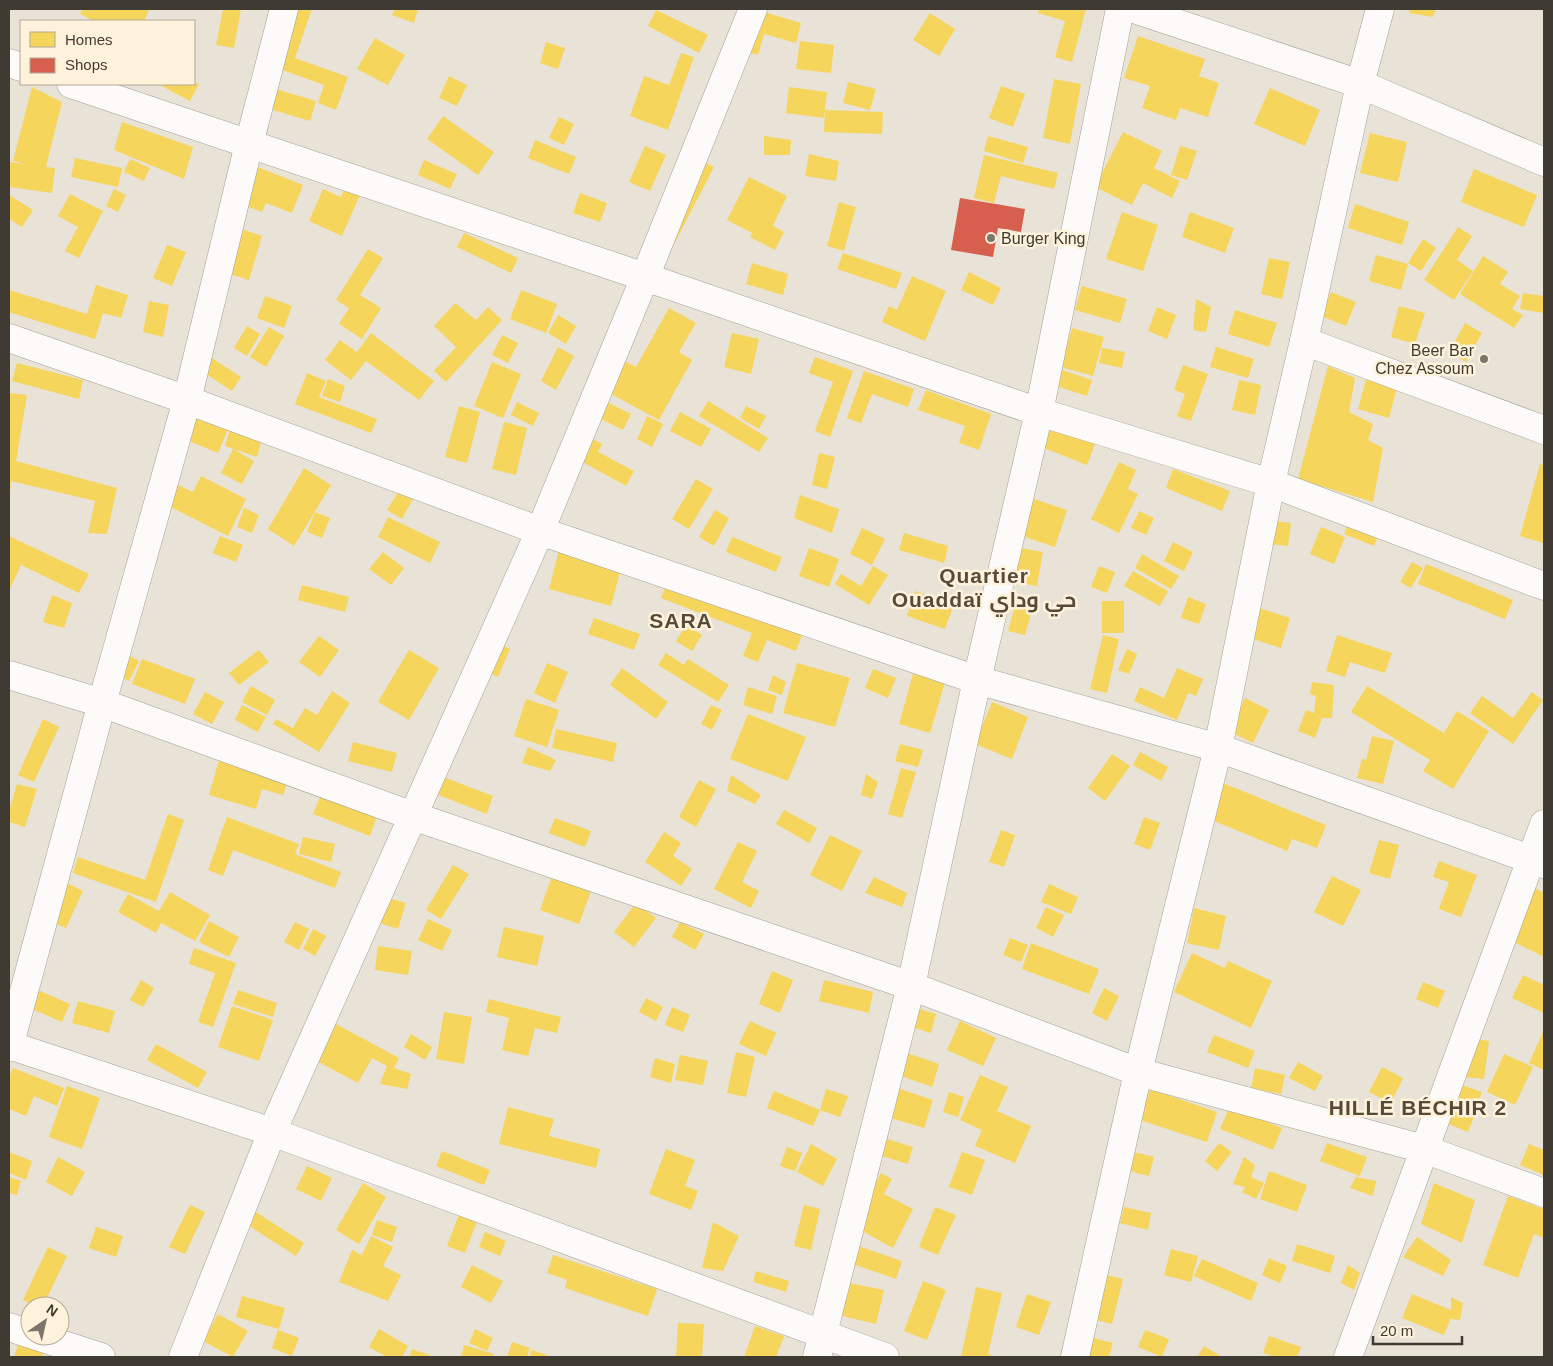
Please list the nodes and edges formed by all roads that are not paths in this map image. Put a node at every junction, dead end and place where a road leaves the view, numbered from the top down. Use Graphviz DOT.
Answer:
graph roads {
  1 [pos="284,9"];
  2 [pos="753,9"];
  3 [pos="1120,9"];
  4 [pos="1134,9"];
  5 [pos="1380,9"];
  6 [pos="1360,84"];
  7 [pos="74,85"];
  8 [pos="249,144"];
  9 [pos="1544,162"];
  10 [pos="645,277"];
  11 [pos="9,338"];
  12 [pos="1304,341"];
  13 [pos="187,400"];
  14 [pos="1039,412"];
  15 [pos="1544,430"];
  16 [pos="1271,483"];
  17 [pos="540,530"];
  18 [pos="1544,586"];
  19 [pos="9,675"];
  20 [pos="977,680"];
  21 [pos="102,703"];
  22 [pos="1218,748"];
  23 [pos="413,816"];
  24 [pos="1544,824"];
  25 [pos="1538,861"];
  26 [pos="911,986"];
  27 [pos="9,1046"];
  28 [pos="1138,1072"];
  29 [pos="272,1132"];
  30 [pos="1424,1149"];
  31 [pos="1544,1192"];
  32 [pos="67,1346"];
  33 [pos="819,1346"];
  34 [pos="101,1357"];
  35 [pos="183,1357"];
  36 [pos="885,1357"];
  37 [pos="1075,1357"];
  38 [pos="1348,1357"];
  1 -- 8 [label="street"];
  2 -- 10 [label="street"];
  3 -- 14 [label="street"];
  4 -- 6 [label="street"];
  5 -- 6 [label="street"];
  6 -- 9 [label="street"];
  6 -- 12 [label="street"];
  7 -- 8 [label="street"];
  8 -- 10 [label="street"];
  8 -- 13 [label="street"];
  10 -- 14 [label="street"];
  10 -- 17 [label="street"];
  11 -- 13 [label="street"];
  12 -- 15 [label="street"];
  12 -- 16 [label="street"];
  13 -- 17 [label="street"];
  13 -- 21 [label="street"];
  14 -- 16 [label="street"];
  14 -- 20 [label="street"];
  16 -- 18 [label="street"];
  16 -- 22 [label="street"];
  17 -- 20 [label="street"];
  17 -- 23 [label="street"];
  19 -- 21 [label="street"];
  20 -- 22 [label="street"];
  20 -- 26 [label="street"];
  21 -- 23 [label="street"];
  21 -- 27 [label="street"];
  22 -- 25 [label="street"];
  22 -- 28 [label="street"];
  23 -- 26 [label="street"];
  23 -- 29 [label="street"];
  24 -- 25 [label="street"];
  25 -- 30 [label="street"];
  26 -- 28 [label="street"];
  26 -- 33 [label="street"];
  27 -- 29 [label="street"];
  28 -- 30 [label="street"];
  28 -- 37 [label="street"];
  29 -- 33 [label="street"];
  29 -- 35 [label="street"];
  30 -- 31 [label="street"];
  30 -- 38 [label="street"];
  32 -- 34 [label="street"];
  33 -- 36 [label="street"];
}
